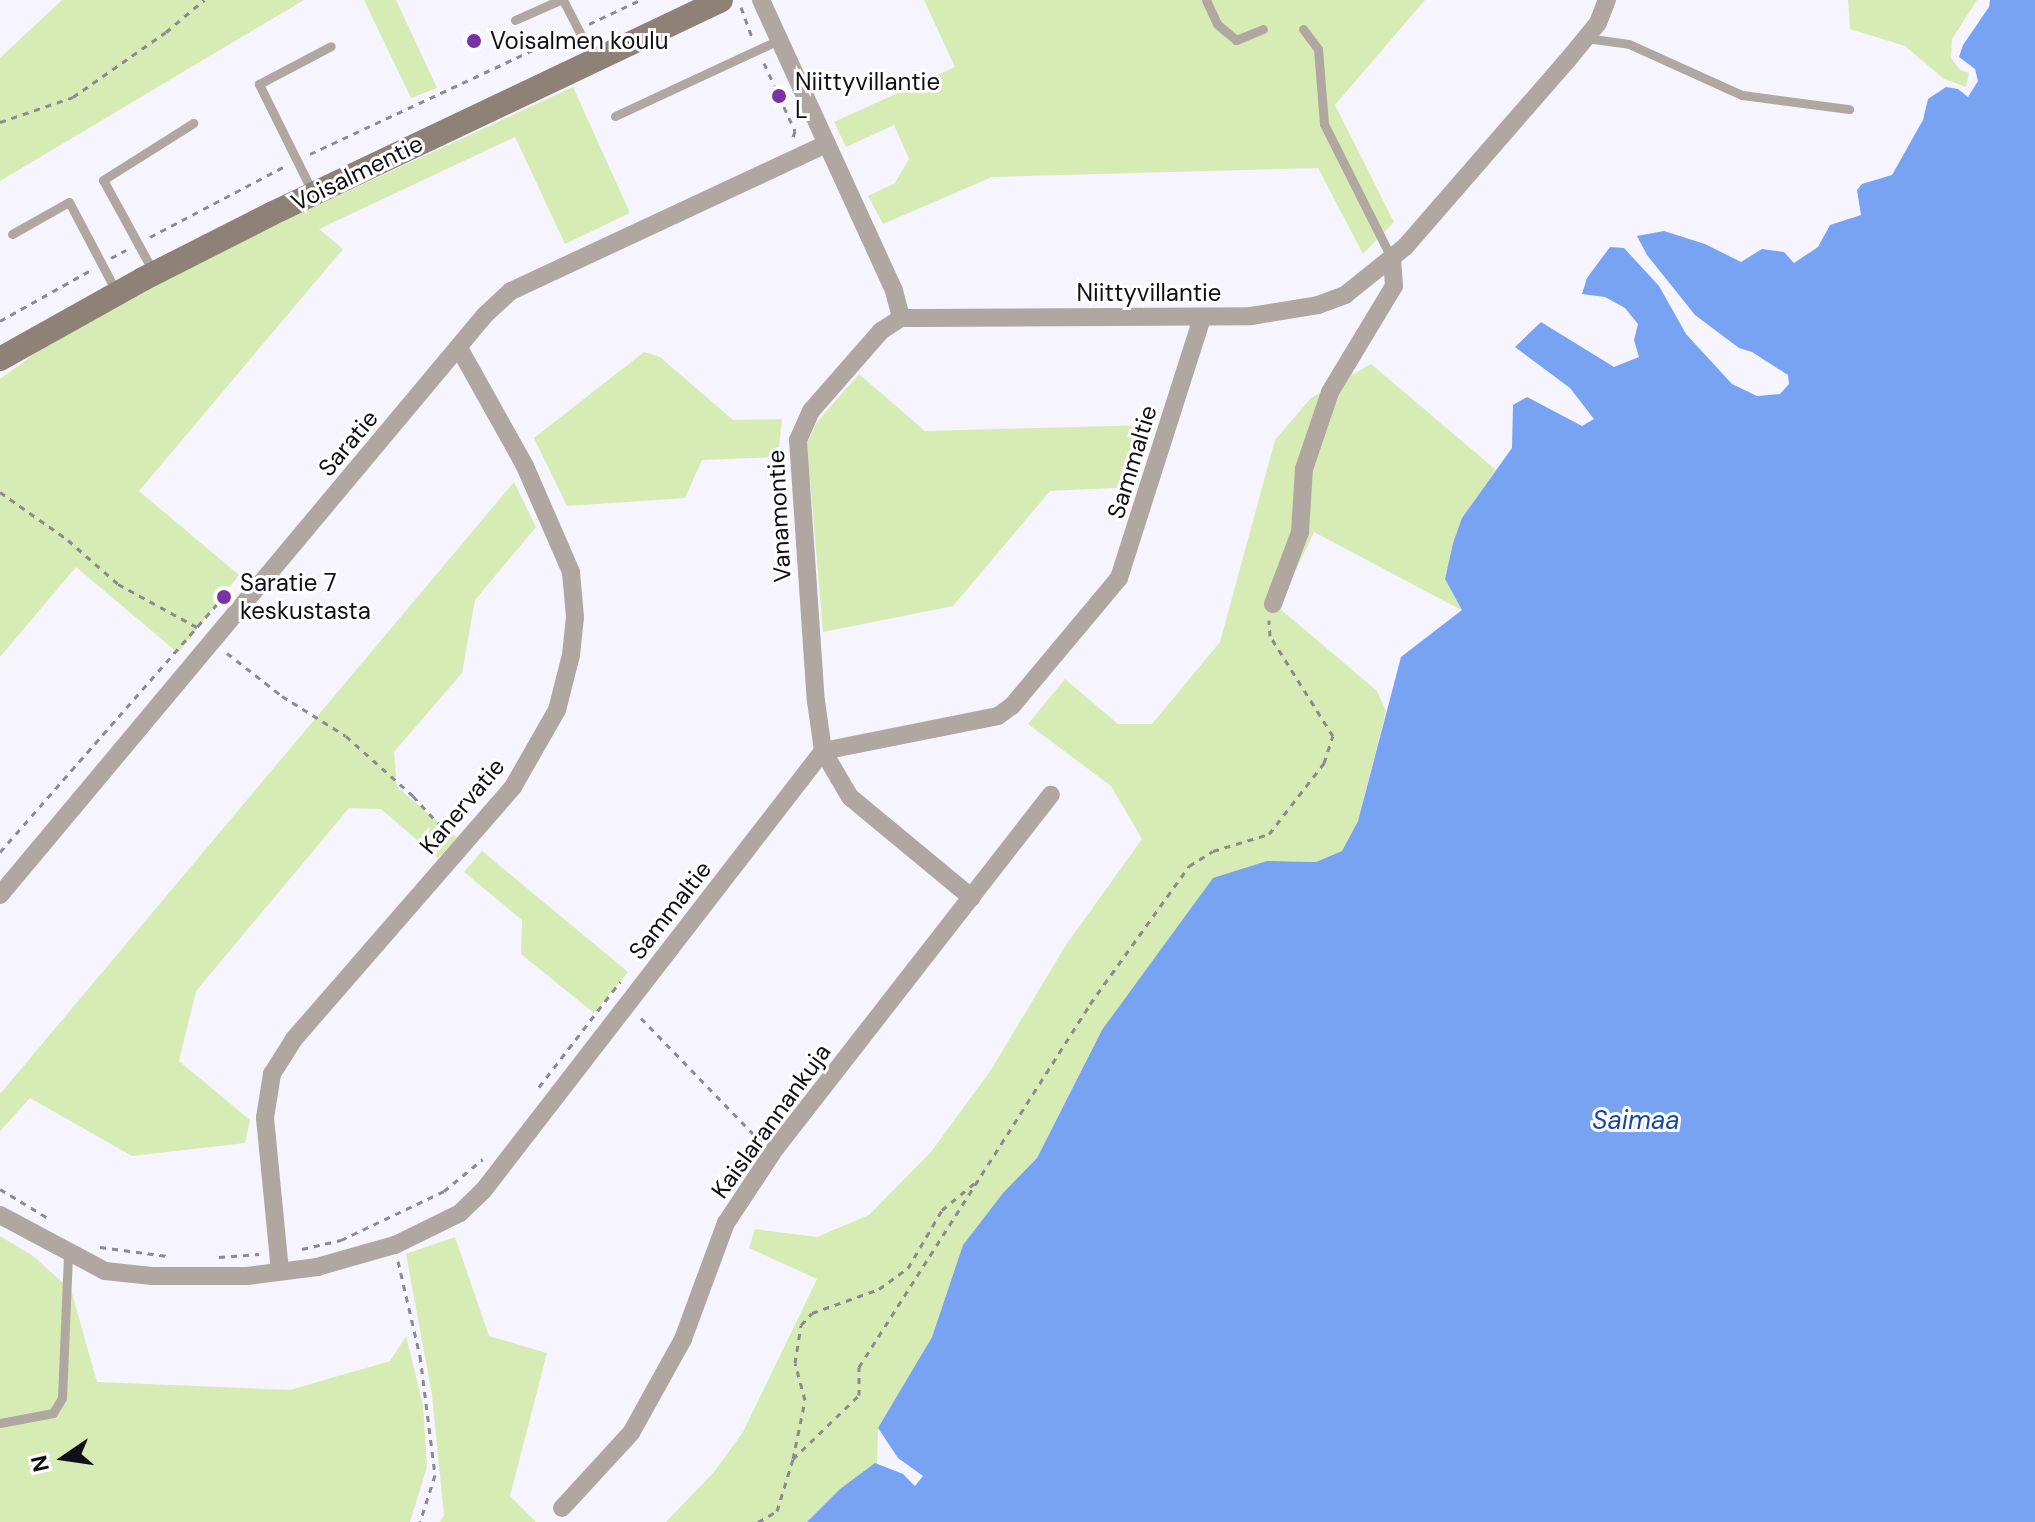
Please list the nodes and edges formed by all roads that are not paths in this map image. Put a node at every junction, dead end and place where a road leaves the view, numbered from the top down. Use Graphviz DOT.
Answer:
graph roads {
  1 [pos="562,0"];
  2 [pos="721,0"];
  3 [pos="761,0"];
  4 [pos="1206,0"];
  5 [pos="1607,0"];
  6 [pos="515,20"];
  7 [pos="1263,29"];
  8 [pos="1303,29"];
  9 [pos="1586,38"];
  10 [pos="779,40"];
  11 [pos="331,46"];
  12 [pos="594,60"];
  13 [pos="1849,109"];
  14 [pos="615,116"];
  15 [pos="193,123"];
  16 [pos="826,144"];
  17 [pos="313,193"];
  18 [pos="12,234"];
  19 [pos="1392,259"];
  20 [pos="154,273"];
  21 [pos="117,293"];
  22 [pos="901,318"];
  23 [pos="1202,318"];
  24 [pos="459,348"];
  25 [pos="0,359"];
  26 [pos="1273,604"];
  27 [pos="823,751"];
  28 [pos="1051,795"];
  29 [pos="0,895"];
  30 [pos="972,898"];
  31 [pos="0,1215"];
  32 [pos="68,1254"];
  33 [pos="279,1262"];
  34 [pos="0,1423"];
  35 [pos="562,1508"];
  1 -- 6 [label="lane"];
  1 -- 12 [label="lane"];
  2 -- 12 [label="street, Voisalmentie"];
  3 -- 10 [label="street"];
  4 -- 7 [label="lane"];
  5 -- 9 [label="street, Niittyvillantie"];
  8 -- 19 [label="lane"];
  9 -- 13 [label="lane"];
  9 -- 19 [label="street, Niittyvillantie"];
  10 -- 14 [label="lane"];
  10 -- 16 [label="street"];
  11 -- 17 [label="lane"];
  12 -- 17 [label="street, Voisalmentie"];
  15 -- 20 [label="lane"];
  16 -- 22 [label="street"];
  16 -- 24 [label="street, Saratie"];
  17 -- 20 [label="street, Voisalmentie"];
  18 -- 21 [label="lane"];
  19 -- 23 [label="street, Niittyvillantie"];
  19 -- 26 [label="street"];
  20 -- 21 [label="street, Voisalmentie"];
  21 -- 25 [label="street, Voisalmentie"];
  22 -- 23 [label="street, Niittyvillantie"];
  22 -- 27 [label="street, Vanamontie"];
  23 -- 27 [label="street, Sammaltie"];
  24 -- 29 [label="street, Saratie"];
  24 -- 33 [label="street, Kanervatie"];
  27 -- 30 [label="street"];
  27 -- 33 [label="street, Sammaltie"];
  28 -- 30 [label="street, Kaislarannankuja"];
  30 -- 35 [label="street, Kaislarannankuja"];
  31 -- 32 [label="street, Sammaltie"];
  32 -- 33 [label="street, Sammaltie"];
  32 -- 34 [label="lane"];
}
